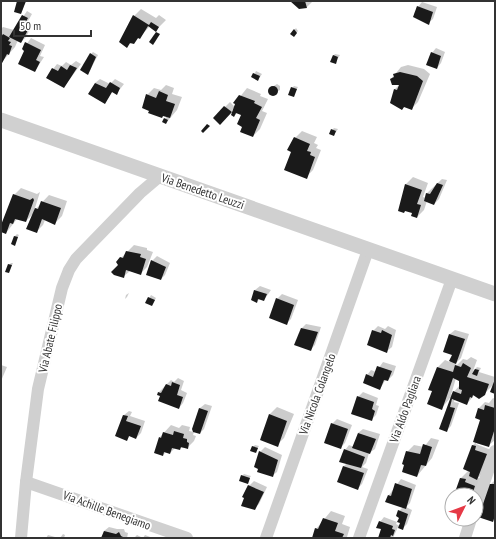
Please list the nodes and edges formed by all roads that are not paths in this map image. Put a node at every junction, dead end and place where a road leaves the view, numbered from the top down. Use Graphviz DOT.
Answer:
graph roads {
  1 [pos="1,120"];
  2 [pos="160,176"];
  3 [pos="368,250"];
  4 [pos="452,279"];
  5 [pos="495,294"];
  6 [pos="495,451"];
  7 [pos="26,482"];
  8 [pos="483,487"];
  9 [pos="468,527"];
  10 [pos="172,536"];
  11 [pos="21,538"];
  12 [pos="187,538"];
  13 [pos="266,538"];
  14 [pos="359,538"];
  15 [pos="465,538"];
  1 -- 2 [label="street, Via Benedetto Leuzzi"];
  2 -- 3 [label="street, Via Benedetto Leuzzi"];
  2 -- 7 [label="street, Via Abate Filippo"];
  3 -- 4 [label="street, Via Benedetto Leuzzi"];
  3 -- 13 [label="street, Via Nicola Colangelo"];
  4 -- 5 [label="street, Via Benedetto Leuzzi"];
  4 -- 14 [label="street, Via Aldo Pagliara"];
  6 -- 8 [label="street"];
  7 -- 10 [label="street, Via Achille Benegiamo"];
  7 -- 11 [label="street, Via Abate Filippo"];
  9 -- 15 [label="street"];
  10 -- 12 [label="street, Via Achille Benegiamo"];
}
